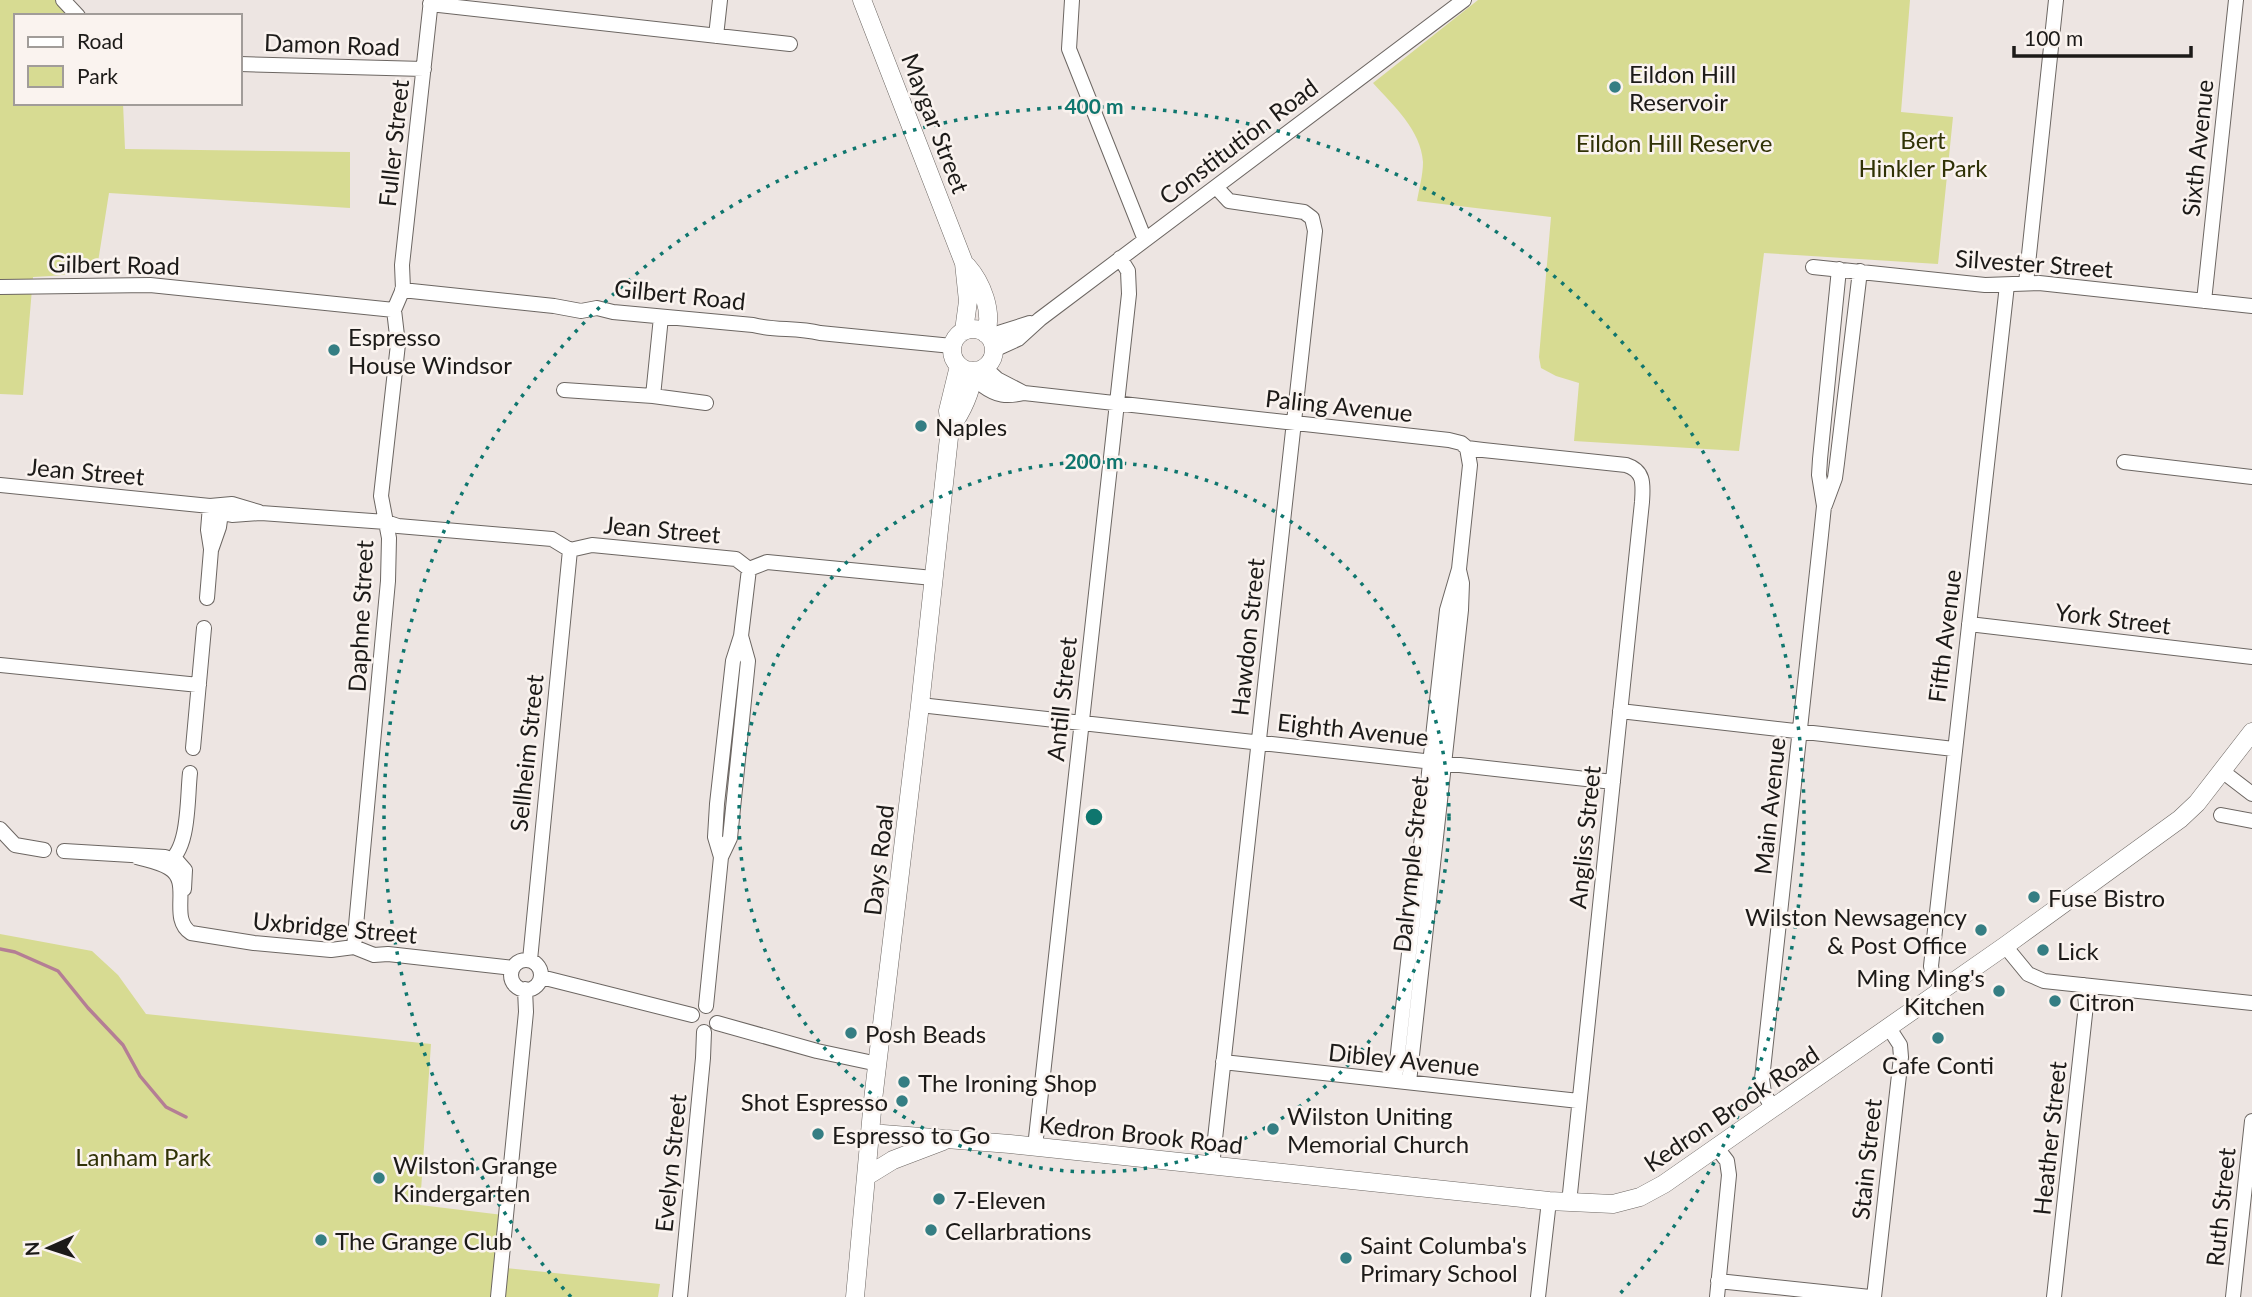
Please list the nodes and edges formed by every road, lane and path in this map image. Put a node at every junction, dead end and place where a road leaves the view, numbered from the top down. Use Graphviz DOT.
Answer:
graph roads {
  1 [pos="63,0"];
  2 [pos="720,0"];
  3 [pos="862,0"];
  4 [pos="1072,0"];
  5 [pos="1464,0"];
  6 [pos="2056,0"];
  7 [pos="2236,0"];
  8 [pos="430,2"];
  9 [pos="76,14"];
  10 [pos="716,36"];
  11 [pos="790,44"];
  12 [pos="242,64"];
  13 [pos="424,69"];
  14 [pos="1216,187"];
  15 [pos="1145,240"];
  16 [pos="1121,258"];
  17 [pos="964,263"];
  18 [pos="1813,267"];
  19 [pos="1839,269"];
  20 [pos="1860,271"];
  21 [pos="2026,283"];
  22 [pos="2007,285"];
  23 [pos="5,287"];
  24 [pos="402,290"];
  25 [pos="2204,301"];
  26 [pos="2252,306"];
  27 [pos="394,310"];
  28 [pos="660,317"];
  29 [pos="964,331"];
  30 [pos="990,340"];
  31 [pos="952,346"];
  32 [pos="974,369"];
  33 [pos="564,390"];
  34 [pos="653,396"];
  35 [pos="706,403"];
  36 [pos="1117,403"];
  37 [pos="1294,423"];
  38 [pos="1467,448"];
  39 [pos="2124,462"];
  40 [pos="1642,477"];
  41 [pos="2252,477"];
  42 [pos="0,485"];
  43 [pos="1824,506"];
  44 [pos="218,508"];
  45 [pos="386,522"];
  46 [pos="570,550"];
  47 [pos="749,569"];
  48 [pos="933,578"];
  49 [pos="207,598"];
  50 [pos="1969,624"];
  51 [pos="204,628"];
  52 [pos="2252,657"];
  53 [pos="0,665"];
  54 [pos="199,685"];
  55 [pos="920,705"];
  56 [pos="1620,711"];
  57 [pos="1081,723"];
  58 [pos="1800,732"];
  59 [pos="2252,732"];
  60 [pos="1258,742"];
  61 [pos="193,748"];
  62 [pos="1954,750"];
  63 [pos="1437,762"];
  64 [pos="2222,771"];
  65 [pos="190,773"];
  66 [pos="1612,782"];
  67 [pos="2252,794"];
  68 [pos="2221,815"];
  69 [pos="2252,821"];
  70 [pos="0,829"];
  71 [pos="44,850"];
  72 [pos="64,852"];
  73 [pos="172,863"];
  74 [pos="2005,946"];
  75 [pos="354,947"];
  76 [pos="530,960"];
  77 [pos="513,968"];
  78 [pos="541,977"];
  79 [pos="2084,985"];
  80 [pos="525,989"];
  81 [pos="1943,989"];
  82 [pos="2252,1003"];
  83 [pos="706,1006"];
  84 [pos="692,1016"];
  85 [pos="717,1023"];
  86 [pos="1889,1028"];
  87 [pos="704,1032"];
  88 [pos="1223,1062"];
  89 [pos="878,1064"];
  90 [pos="1402,1081"];
  91 [pos="1579,1101"];
  92 [pos="1773,1109"];
  93 [pos="2252,1121"];
  94 [pos="870,1133"];
  95 [pos="950,1138"];
  96 [pos="1035,1147"];
  97 [pos="1717,1148"];
  98 [pos="1212,1166"];
  99 [pos="867,1176"];
  100 [pos="1549,1201"];
  101 [pos="1569,1203"];
  102 [pos="1718,1281"];
  103 [pos="498,1297"];
  104 [pos="680,1297"];
  105 [pos="855,1297"];
  106 [pos="1538,1297"];
  107 [pos="1717,1297"];
  108 [pos="1872,1297"];
  109 [pos="2054,1297"];
  110 [pos="2233,1297"];
  1 -- 9 [label="street"];
  2 -- 10 [label="street"];
  3 -- 17 [label="main road, Maygar Street"];
  4 -- 15 [label="street"];
  5 -- 14 [label="street, Constitution Road"];
  6 -- 21 [label="street"];
  7 -- 25 [label="street, Sixth Avenue"];
  8 -- 10 [label="street"];
  8 -- 13 [label="street, Fuller Street"];
  10 -- 11 [label="street"];
  12 -- 13 [label="street, Damon Road"];
  13 -- 24 [label="street, Fuller Street"];
  14 -- 15 [label="street, Constitution Road"];
  14 -- 37 [label="street, Hawdon Street"];
  15 -- 16 [label="street, Constitution Road"];
  16 -- 30 [label="street, Constitution Road"];
  16 -- 36 [label="street, Antill Street"];
  17 -- 29 [label="main road, Maygar Street"];
  17 -- 30 [label="main road, Maygar Street"];
  18 -- 19 [label="street, Silvester Street"];
  19 -- 20 [label="street, Silvester Street"];
  19 -- 43 [label="street, Main Avenue"];
  20 -- 22 [label="street, Silvester Street"];
  20 -- 43 [label="street, Main Avenue"];
  21 -- 22 [label="street, Silvester Street"];
  21 -- 25 [label="street, Silvester Street"];
  22 -- 50 [label="street, Fifth Avenue"];
  23 -- 27 [label="street, Gilbert Road"];
  24 -- 27 [label="street, Daphne Street"];
  24 -- 28 [label="street, Gilbert Road"];
  25 -- 26 [label="street, Silvester Street"];
  27 -- 45 [label="street, Daphne Street"];
  28 -- 31 [label="street, Gilbert Road"];
  28 -- 34 [label="street"];
  29 -- 30 [label="main road"];
  29 -- 31 [label="main road"];
  30 -- 32 [label="main road"];
  31 -- 32 [label="main road"];
  32 -- 36 [label="street, Paling Avenue"];
  32 -- 48 [label="main road, Days Road"];
  33 -- 34 [label="street"];
  34 -- 35 [label="street"];
  36 -- 37 [label="street, Paling Avenue"];
  36 -- 57 [label="street, Antill Street"];
  37 -- 38 [label="street, Paling Avenue"];
  37 -- 60 [label="street, Hawdon Street"];
  38 -- 40 [label="street, Paling Avenue"];
  38 -- 63 [label="street, Dalrymple Street"];
  39 -- 41 [label="street"];
  40 -- 56 [label="street, Angliss Street"];
  42 -- 44 [label="street, Jean Street"];
  43 -- 58 [label="street, Main Avenue"];
  44 -- 45 [label="street, Jean Street"];
  44 -- 49 [label="street"];
  45 -- 46 [label="street, Jean Street"];
  45 -- 75 [label="street, Daphne Street"];
  46 -- 47 [label="street, Jean Street"];
  46 -- 76 [label="street, Sellheim Street"];
  47 -- 48 [label="street, Jean Street"];
  47 -- 83 [label="street"];
  48 -- 55 [label="main road, Days Road"];
  50 -- 52 [label="street, York Street"];
  50 -- 62 [label="street, Fifth Avenue"];
  51 -- 54 [label="street"];
  53 -- 54 [label="street"];
  54 -- 61 [label="street"];
  55 -- 57 [label="street, Eighth Avenue"];
  55 -- 89 [label="main road, Days Road"];
  56 -- 58 [label="street"];
  56 -- 66 [label="street, Angliss Street"];
  57 -- 60 [label="street, Eighth Avenue"];
  57 -- 96 [label="street, Antill Street"];
  58 -- 62 [label="street"];
  58 -- 92 [label="street, Main Avenue"];
  59 -- 64 [label="main road, Kedron Brook Road"];
  60 -- 63 [label="street, Eighth Avenue"];
  60 -- 88 [label="street, Hawdon Street"];
  62 -- 81 [label="street, Fifth Avenue"];
  63 -- 66 [label="street, Eighth Avenue"];
  63 -- 90 [label="street, Dalrymple Street"];
  64 -- 67 [label="street"];
  64 -- 74 [label="main road, Kedron Brook Road"];
  65 -- 73 [label="street"];
  66 -- 91 [label="street, Angliss Street"];
  68 -- 69 [label="street"];
  70 -- 71 [label="street"];
  72 -- 73 [label="street"];
  73 -- 75 [label="street, Uxbridge Street"];
  74 -- 79 [label="street"];
  74 -- 81 [label="main road, Kedron Brook Road"];
  75 -- 77 [label="street, Uxbridge Street"];
  76 -- 77 [label="street"];
  76 -- 78 [label="street"];
  77 -- 80 [label="street"];
  78 -- 80 [label="street"];
  78 -- 84 [label="street"];
  79 -- 82 [label="street"];
  79 -- 109 [label="street, Heather Street"];
  80 -- 103 [label="street"];
  81 -- 86 [label="main road, Kedron Brook Road"];
  83 -- 84 [label="street"];
  83 -- 85 [label="street"];
  84 -- 87 [label="street"];
  85 -- 87 [label="street"];
  85 -- 89 [label="street"];
  86 -- 92 [label="main road, Kedron Brook Road"];
  86 -- 108 [label="street, Stain Street"];
  87 -- 104 [label="street, Evelyn Street"];
  88 -- 90 [label="street, Dibley Avenue"];
  88 -- 98 [label="street, Hawdon Street"];
  89 -- 94 [label="main road, Days Road"];
  90 -- 91 [label="street, Dibley Avenue"];
  91 -- 101 [label="street, Angliss Street"];
  92 -- 97 [label="main road, Kedron Brook Road"];
  93 -- 110 [label="street, Ruth Street"];
  94 -- 95 [label="main road, Kedron Brook Road"];
  94 -- 99 [label="main road, Days Road"];
  95 -- 96 [label="main road, Kedron Brook Road"];
  95 -- 99 [label="main road"];
  96 -- 98 [label="main road, Kedron Brook Road"];
  97 -- 101 [label="main road, Kedron Brook Road"];
  97 -- 102 [label="street"];
  98 -- 100 [label="main road, Kedron Brook Road"];
  99 -- 105 [label="main road, Days Road"];
  100 -- 101 [label="main road, Kedron Brook Road"];
  100 -- 106 [label="street"];
  102 -- 107 [label="street"];
  102 -- 108 [label="street"];
}
